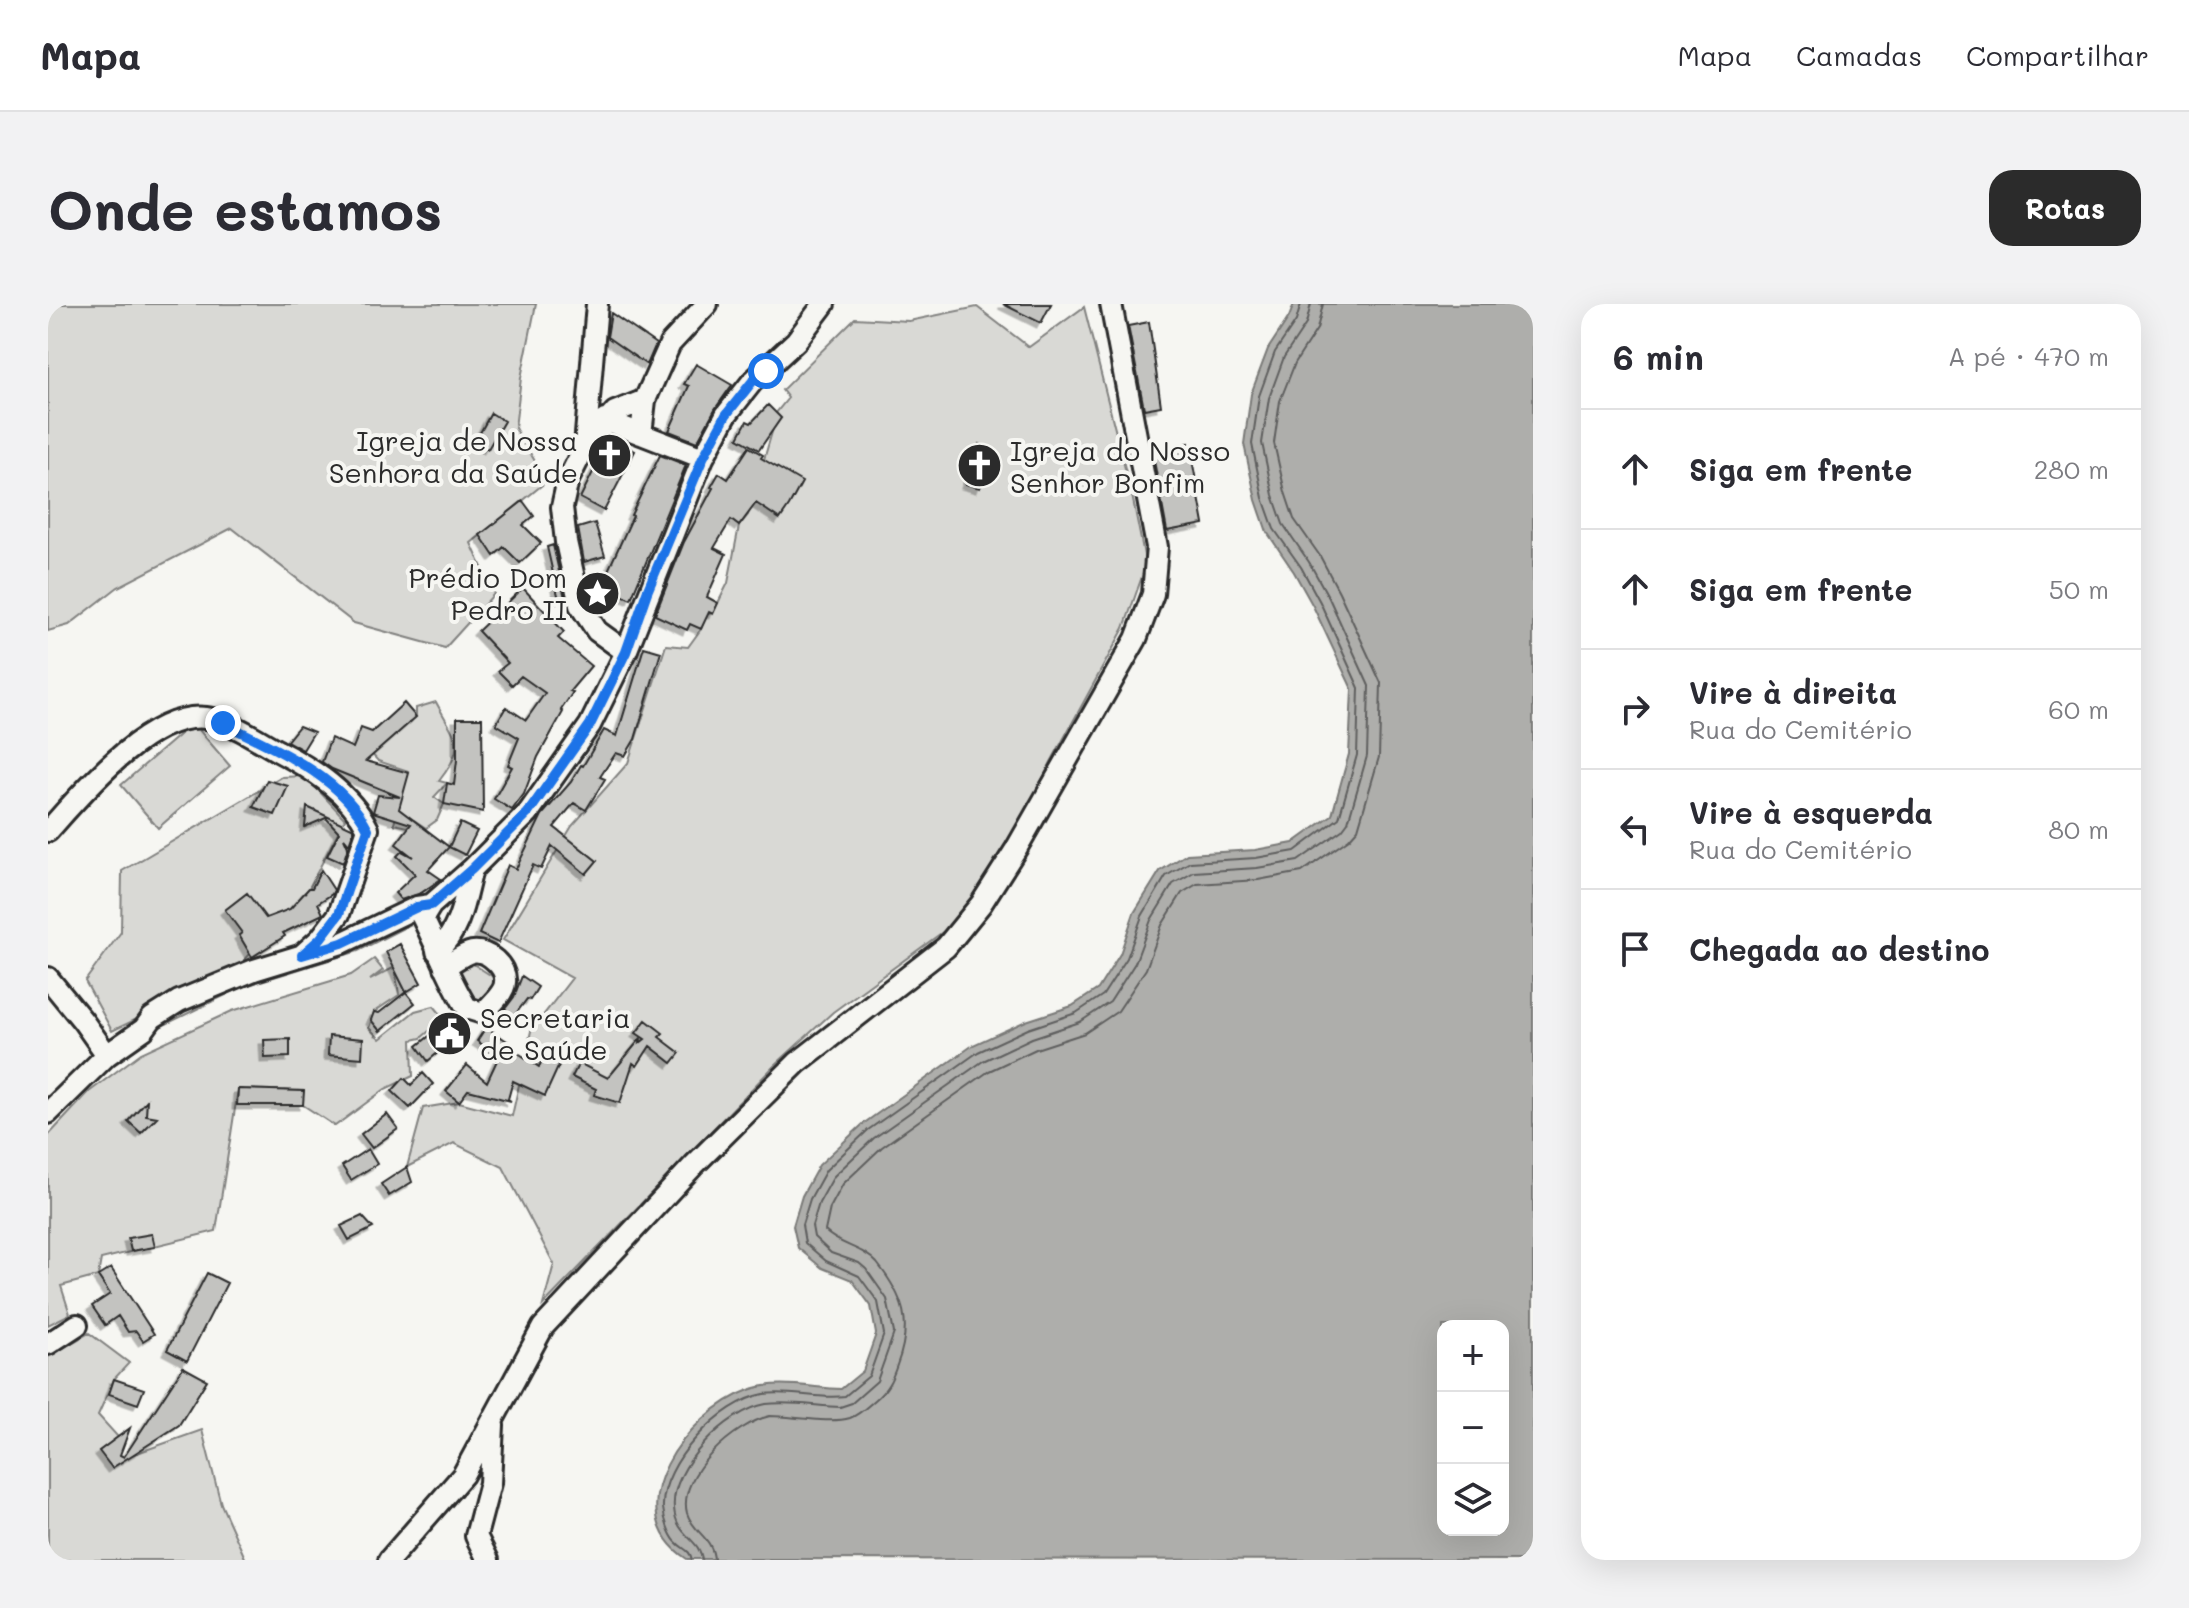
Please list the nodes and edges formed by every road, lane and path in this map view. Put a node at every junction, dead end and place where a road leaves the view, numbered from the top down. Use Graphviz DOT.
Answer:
graph roads {
  1 [pos="597,304"];
  2 [pos="707,304"];
  3 [pos="824,304"];
  4 [pos="1111,304"];
  5 [pos="645,400"];
  6 [pos="605,420"];
  7 [pos="641,434"];
  8 [pos="585,446"];
  9 [pos="703,458"];
  10 [pos="626,652"];
  11 [pos="48,831"];
  12 [pos="472,869"];
  13 [pos="424,910"];
  14 [pos="302,955"];
  15 [pos="48,978"];
  16 [pos="144,1029"];
  17 [pos="107,1055"];
  18 [pos="48,1113"];
  19 [pos="77,1325"];
  20 [pos="48,1344"];
  21 [pos="493,1417"];
  22 [pos="389,1560"];
  23 [pos="488,1560"];
  1 -- 8 [label="street"];
  2 -- 5 [label="street"];
  3 -- 9 [label="street"];
  4 -- 21 [label="street"];
  5 -- 6 [label="street"];
  5 -- 7 [label="street"];
  6 -- 7 [label="street"];
  6 -- 8 [label="street"];
  7 -- 9 [label="street"];
  8 -- 10 [label="street"];
  9 -- 10 [label="street"];
  10 -- 12 [label="street"];
  11 -- 14 [label="street"];
  12 -- 13 [label="street"];
  12 -- 13 [label="street"];
  13 -- 14 [label="street"];
  13 -- 16 [label="street"];
  14 -- 16 [label="street"];
  15 -- 17 [label="street"];
  16 -- 17 [label="street"];
  17 -- 18 [label="street"];
  19 -- 20 [label="street"];
  21 -- 22 [label="street"];
  21 -- 23 [label="street"];
}
